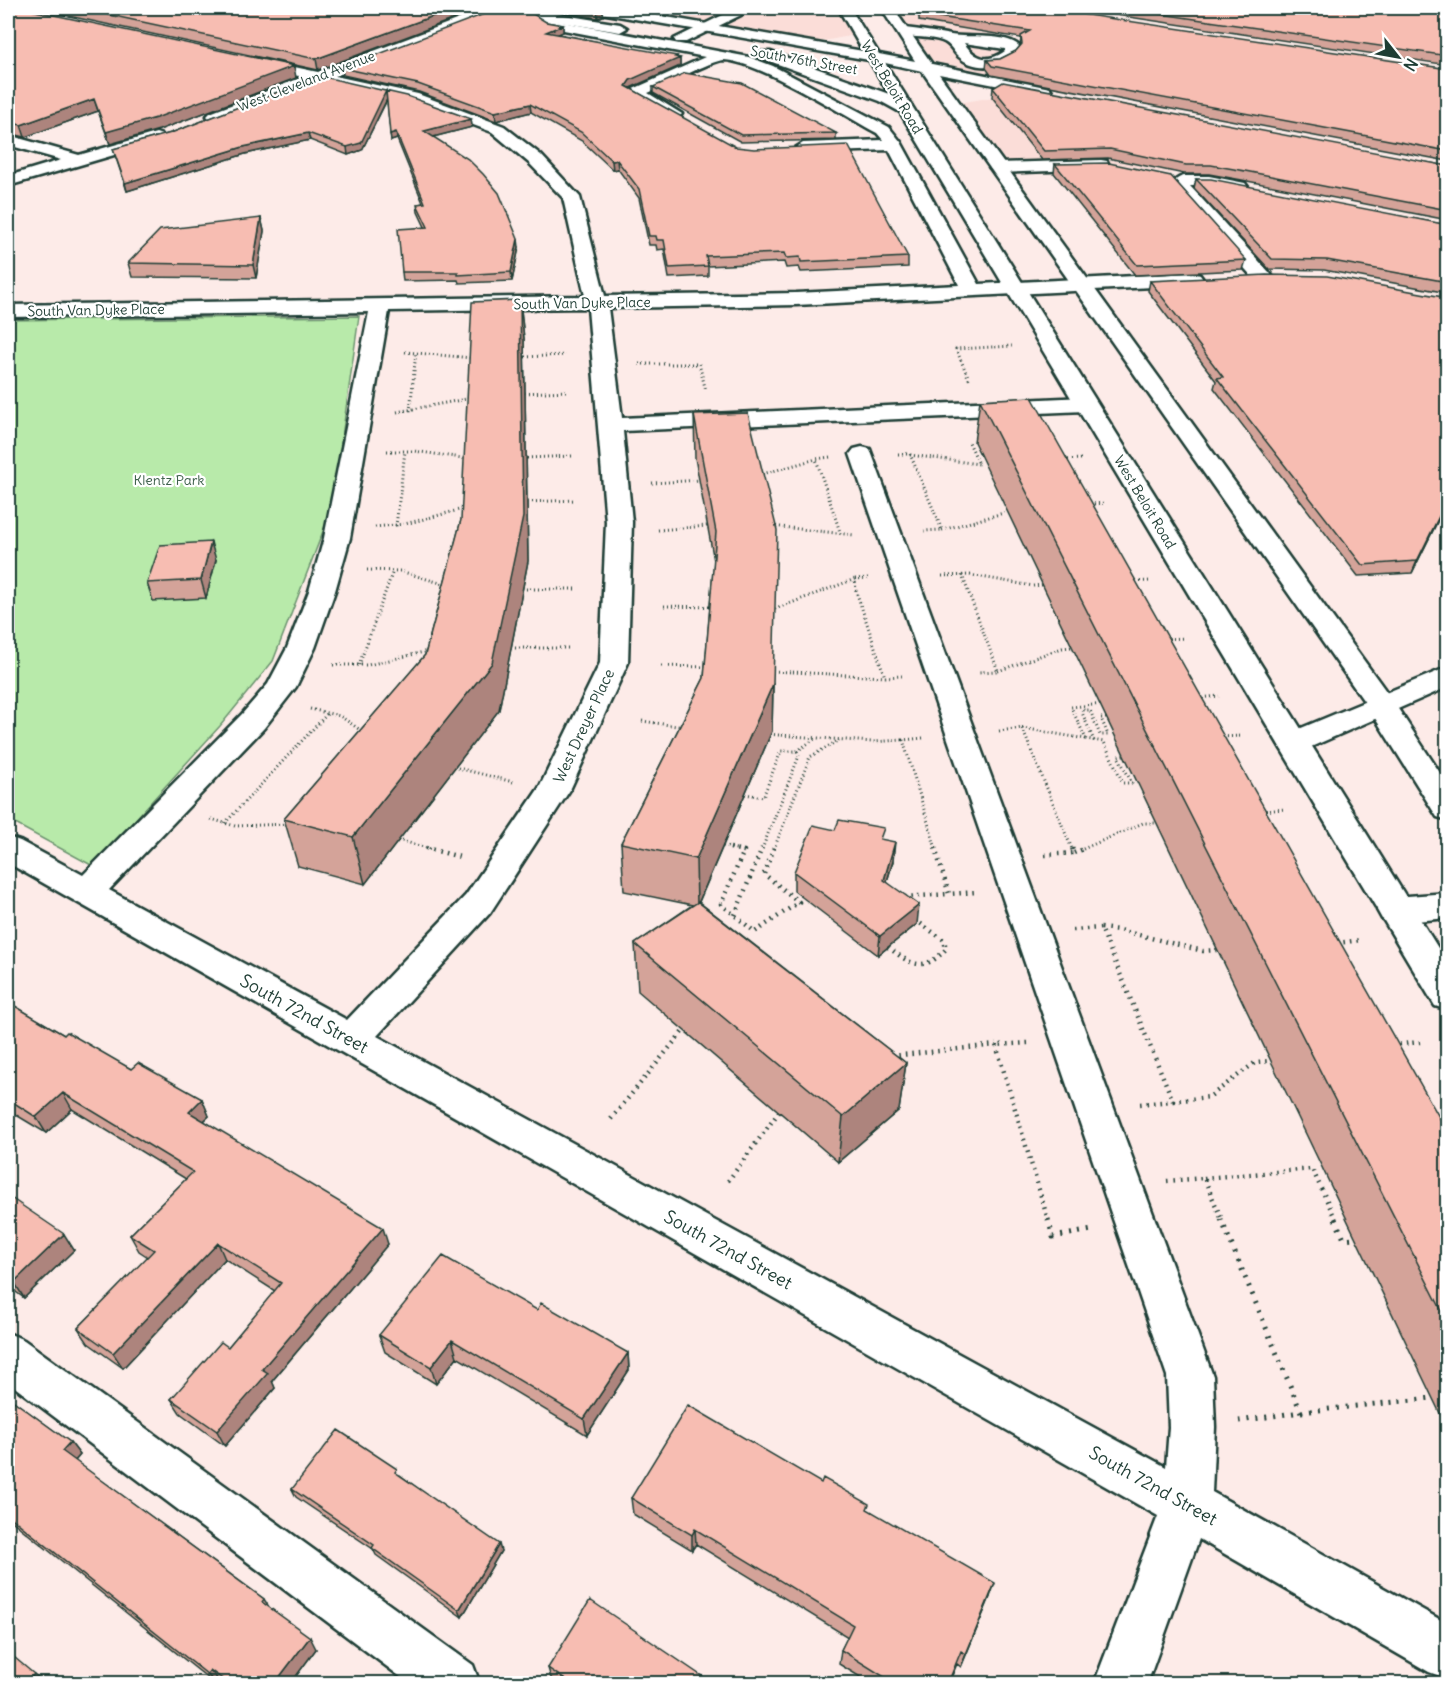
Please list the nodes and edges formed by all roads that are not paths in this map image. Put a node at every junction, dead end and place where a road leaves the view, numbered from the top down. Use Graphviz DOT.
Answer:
graph roads {
  1 [pos="500,8"];
  2 [pos="595,8"];
  3 [pos="667,8"];
  4 [pos="733,8"];
  5 [pos="844,8"];
  6 [pos="887,8"];
  7 [pos="534,13"];
  8 [pos="645,16"];
  9 [pos="901,27"];
  10 [pos="707,28"];
  11 [pos="856,28"];
  12 [pos="983,36"];
  13 [pos="681,39"];
  14 [pos="954,40"];
  15 [pos="783,41"];
  16 [pos="756,52"];
  17 [pos="726,56"];
  18 [pos="234,57"];
  19 [pos="874,57"];
  20 [pos="837,66"];
  21 [pos="866,71"];
  22 [pos="884,74"];
  23 [pos="319,76"];
  24 [pos="933,76"];
  25 [pos="999,98"];
  26 [pos="1022,98"];
  27 [pos="906,110"];
  28 [pos="686,120"];
  29 [pos="198,123"];
  30 [pos="166,135"];
  31 [pos="8,140"];
  32 [pos="894,145"];
  33 [pos="789,148"];
  34 [pos="78,159"];
  35 [pos="1118,166"];
  36 [pos="998,168"];
  37 [pos="1162,176"];
  38 [pos="8,180"];
  39 [pos="1184,181"];
  40 [pos="1253,189"];
  41 [pos="1263,277"];
  42 [pos="1283,277"];
  43 [pos="1240,278"];
  44 [pos="1207,279"];
  45 [pos="1083,284"];
  46 [pos="1014,288"];
  47 [pos="972,290"];
  48 [pos="597,303"];
  49 [pos="380,306"];
  50 [pos="8,311"];
  51 [pos="1085,404"];
  52 [pos="611,425"];
  53 [pos="862,454"];
  54 [pos="1448,676"];
  55 [pos="1381,705"];
  56 [pos="1293,743"];
  57 [pos="1448,809"];
  58 [pos="8,849"];
  59 [pos="86,892"];
  60 [pos="1448,905"];
  61 [pos="1394,910"];
  62 [pos="1448,996"];
  63 [pos="351,1040"];
  64 [pos="8,1355"];
  65 [pos="1187,1505"];
  66 [pos="1448,1653"];
  67 [pos="454,1683"];
  68 [pos="1120,1683"];
  1 -- 7 [label="street, South 76th Street"];
  1 -- 23 [label="street, West Cleveland Avenue"];
  2 -- 8 [label="street, South 76th Street"];
  3 -- 8 [label="street"];
  4 -- 10 [label="street"];
  5 -- 11 [label="street, West Beloit Road"];
  6 -- 9 [label="street"];
  7 -- 13 [label="street, South 76th Street"];
  7 -- 17 [label="street, South 76th Street"];
  8 -- 10 [label="street, South 76th Street"];
  9 -- 12 [label="street"];
  9 -- 14 [label="street"];
  9 -- 24 [label="street"];
  10 -- 13 [label="street"];
  10 -- 15 [label="street, South 76th Street"];
  11 -- 15 [label="street"];
  11 -- 19 [label="street, West Beloit Road"];
  13 -- 16 [label="street, South 76th Street"];
  15 -- 19 [label="street, South 76th Street"];
  16 -- 20 [label="street, South 76th Street"];
  16 -- 27 [label="street"];
  17 -- 28 [label="street"];
  17 -- 32 [label="street, West Beloit Road"];
  18 -- 23 [label="street, West Dreyer Place"];
  19 -- 22 [label="street, West Beloit Road"];
  19 -- 24 [label="street, South 76th Street"];
  21 -- 22 [label="street, South 76th Street"];
  22 -- 24 [label="street, South 76th Street"];
  22 -- 27 [label="street, West Beloit Road"];
  23 -- 29 [label="street, West Cleveland Avenue"];
  23 -- 48 [label="street, West Dreyer Place"];
  24 -- 26 [label="street, South 76th Street"];
  24 -- 26 [label="street, South 76th Street"];
  24 -- 36 [label="street"];
  25 -- 26 [label="street"];
  27 -- 46 [label="street, West Beloit Road"];
  30 -- 34 [label="street"];
  31 -- 34 [label="street"];
  32 -- 33 [label="street"];
  32 -- 47 [label="street, West Beloit Road"];
  34 -- 38 [label="street"];
  35 -- 36 [label="street"];
  36 -- 45 [label="street"];
  37 -- 39 [label="street"];
  39 -- 40 [label="street"];
  39 -- 41 [label="street"];
  41 -- 42 [label="street"];
  41 -- 43 [label="street"];
  44 -- 45 [label="street, South Van Dyke Place"];
  45 -- 46 [label="street, South Van Dyke Place"];
  45 -- 55 [label="street"];
  46 -- 47 [label="street, South Van Dyke Place"];
  46 -- 51 [label="street, West Beloit Road"];
  47 -- 48 [label="street, South Van Dyke Place"];
  48 -- 49 [label="street, South Van Dyke Place"];
  48 -- 52 [label="street, West Dreyer Place"];
  49 -- 50 [label="street, South Van Dyke Place"];
  49 -- 59 [label="street"];
  51 -- 52 [label="street"];
  51 -- 56 [label="street, West Beloit Road"];
  52 -- 63 [label="street, West Dreyer Place"];
  53 -- 65 [label="street"];
  54 -- 55 [label="street"];
  55 -- 56 [label="street"];
  55 -- 57 [label="street"];
  56 -- 61 [label="street, West Beloit Road"];
  58 -- 59 [label="street, South 72nd Street"];
  59 -- 63 [label="street, South 72nd Street"];
  60 -- 61 [label="street"];
  61 -- 62 [label="street, West Beloit Road"];
  63 -- 65 [label="street, South 72nd Street"];
  64 -- 67 [label="street"];
  65 -- 66 [label="street, South 72nd Street"];
  65 -- 68 [label="street"];
}
